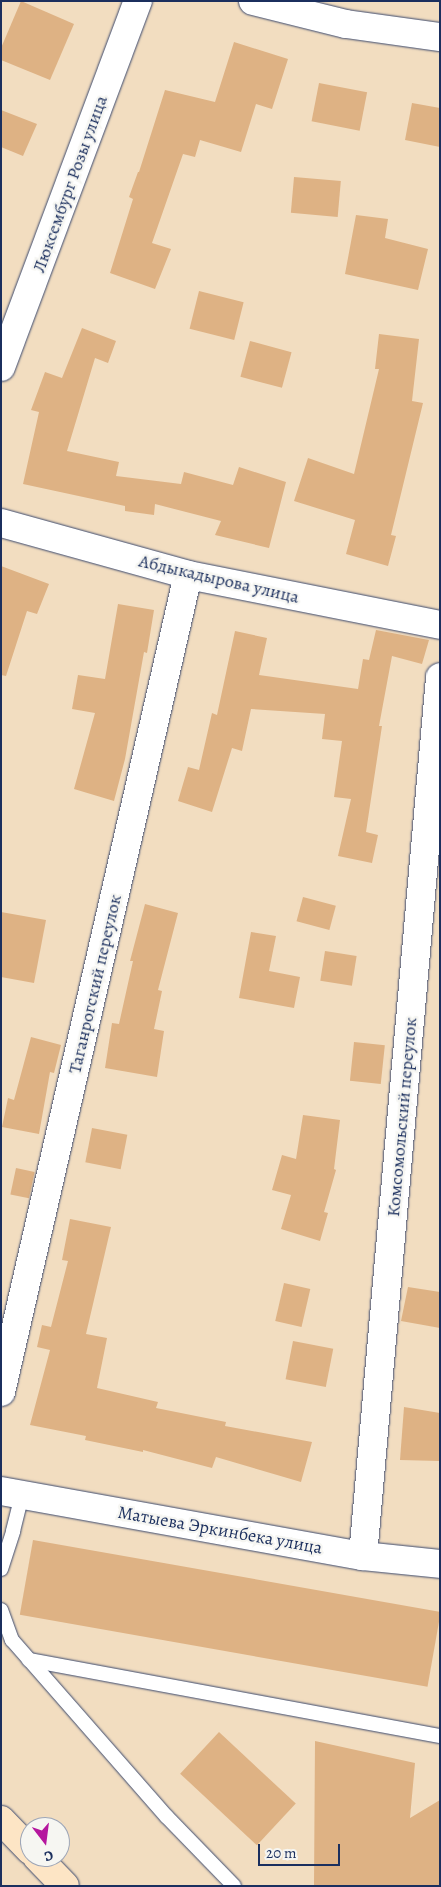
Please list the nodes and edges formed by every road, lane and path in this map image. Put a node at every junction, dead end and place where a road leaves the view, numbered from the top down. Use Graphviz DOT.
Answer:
graph roads {
  1 [pos="138,1"];
  2 [pos="253,1"];
  3 [pos="440,37"];
  4 [pos="1,367"];
  5 [pos="1,524"];
  6 [pos="188,575"];
  7 [pos="440,625"];
  8 [pos="440,677"];
  9 [pos="1,1392"];
  10 [pos="11,1492"];
  11 [pos="364,1556"];
  12 [pos="440,1564"];
  13 [pos="1,1569"];
  14 [pos="1,1610"];
  15 [pos="29,1660"];
  16 [pos="440,1736"];
  17 [pos="1,1820"];
  18 [pos="20,1840"];
  19 [pos="47,1867"];
  20 [pos="65,1886"];
  21 [pos="234,1886"];
  1 -- 4 [label="street, Люксембург Розы улица"];
  2 -- 3 [label="street"];
  5 -- 6 [label="street, Абдыкадырова улица"];
  6 -- 7 [label="street, Абдыкадырова улица"];
  6 -- 9 [label="street, Таганрогский переулок"];
  8 -- 11 [label="street, Комсомольский переулок"];
  10 -- 11 [label="street, Матыева Эркинбека улица"];
  10 -- 13 [label="lane"];
  11 -- 12 [label="street, Матыева Эркинбека улица"];
  14 -- 15 [label="lane"];
  15 -- 16 [label="lane"];
  15 -- 21 [label="lane"];
  17 -- 18 [label="main road"];
  19 -- 20 [label="main road"];
}
